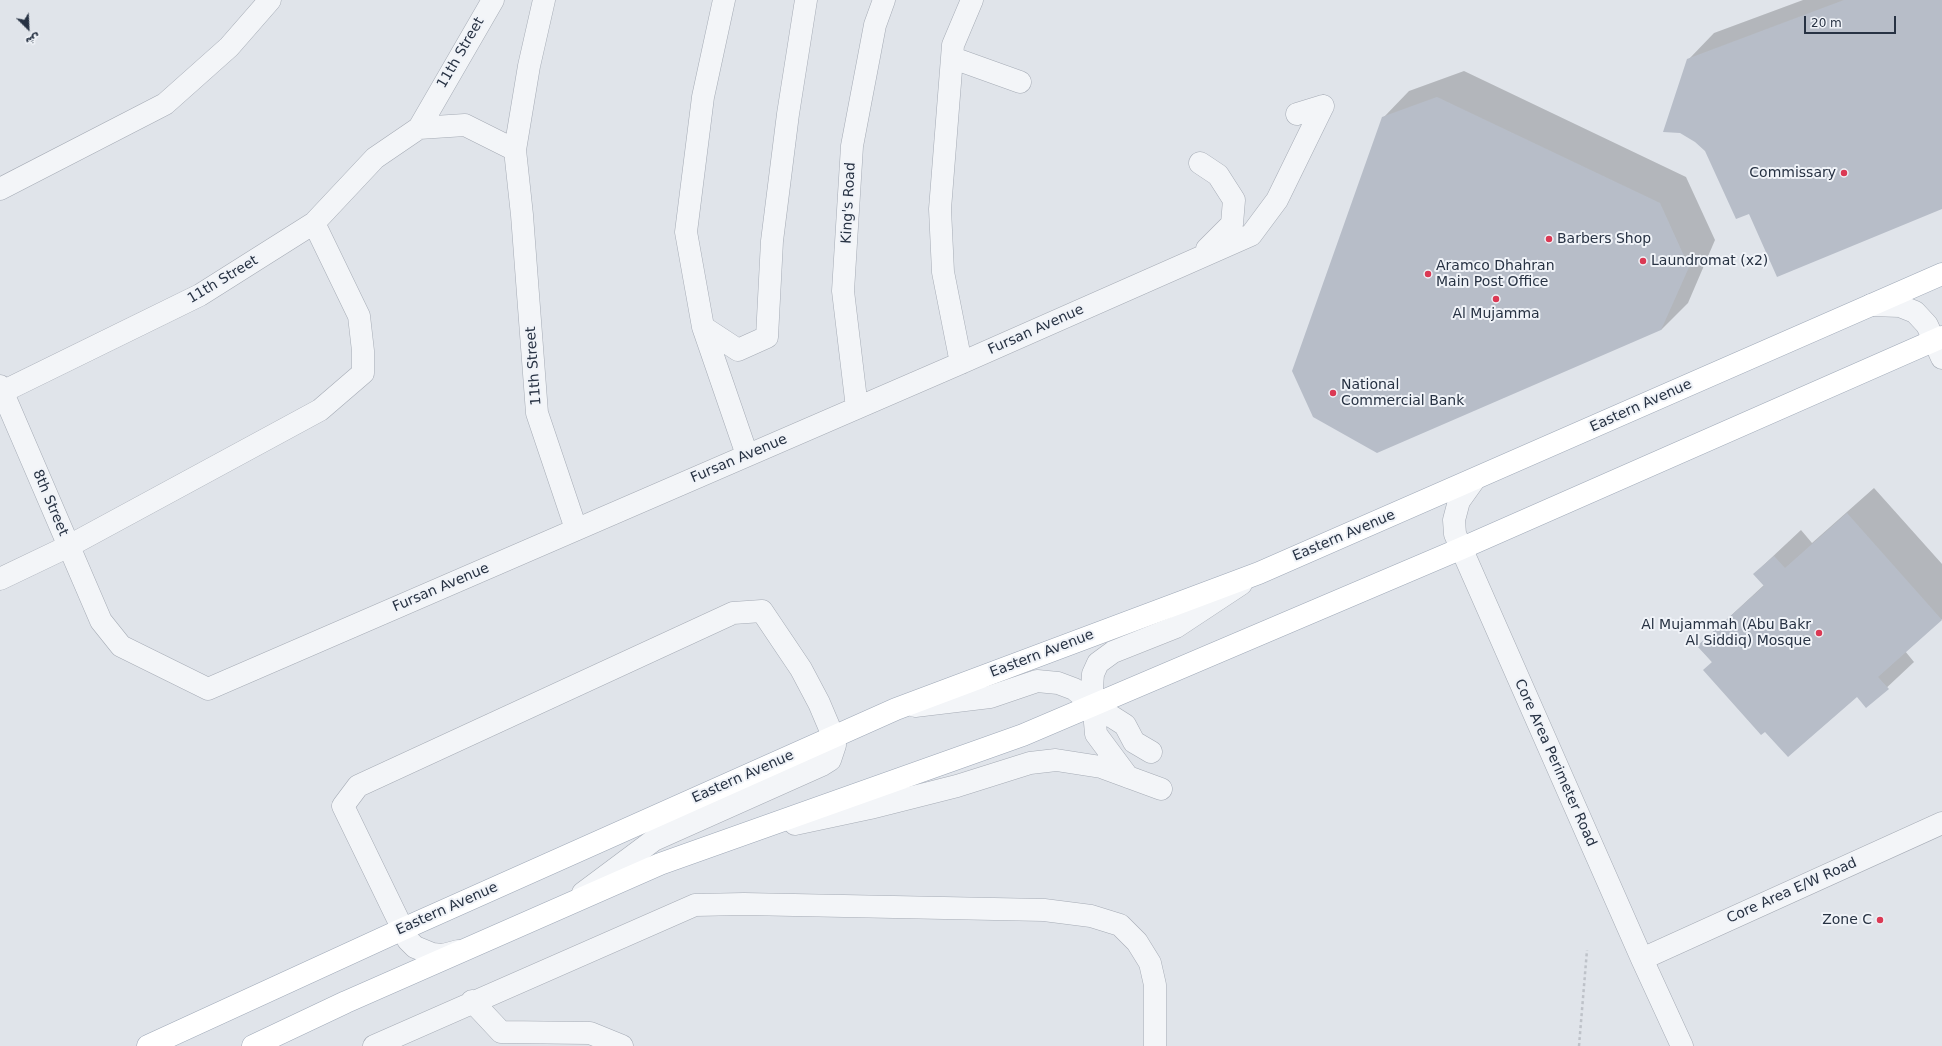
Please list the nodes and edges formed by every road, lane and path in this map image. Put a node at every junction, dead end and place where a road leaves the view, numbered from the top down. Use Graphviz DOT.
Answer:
graph roads {
  1 [pos="270,0"];
  2 [pos="493,0"];
  3 [pos="544,0"];
  4 [pos="724,0"];
  5 [pos="806,0"];
  6 [pos="884,0"];
  7 [pos="972,0"];
  8 [pos="953,58"];
  9 [pos="1020,82"];
  10 [pos="1297,114"];
  11 [pos="419,128"];
  12 [pos="515,150"];
  13 [pos="1200,163"];
  14 [pos="0,189"];
  15 [pos="314,223"];
  16 [pos="1198,258"];
  17 [pos="1942,274"];
  18 [pos="1871,306"];
  19 [pos="703,327"];
  20 [pos="1939,345"];
  21 [pos="961,363"];
  22 [pos="1,390"];
  23 [pos="857,408"];
  24 [pos="747,456"];
  25 [pos="1474,480"];
  26 [pos="576,529"];
  27 [pos="69,546"];
  28 [pos="1460,549"];
  29 [pos="1259,573"];
  30 [pos="0,579"];
  31 [pos="101,620"];
  32 [pos="1092,704"];
  33 [pos="896,709"];
  34 [pos="833,736"];
  35 [pos="1151,752"];
  36 [pos="1128,777"];
  37 [pos="1161,789"];
  38 [pos="1942,823"];
  39 [pos="742,835"];
  40 [pos="569,903"];
  41 [pos="403,929"];
  42 [pos="465,950"];
  43 [pos="1587,950"];
  44 [pos="1642,958"];
  45 [pos="472,1002"];
  46 [pos="148,1046"];
  47 [pos="253,1046"];
  48 [pos="375,1046"];
  49 [pos="622,1046"];
  50 [pos="1156,1046"];
  51 [pos="1579,1046"];
  52 [pos="1682,1046"];
  1 -- 14 [label="street"];
  2 -- 11 [label="street, 11th Street"];
  3 -- 12 [label="street, 11th Street"];
  4 -- 19 [label="street"];
  5 -- 19 [label="street"];
  6 -- 23 [label="street, King's Road"];
  7 -- 8 [label="street"];
  8 -- 9 [label="street"];
  8 -- 21 [label="street"];
  10 -- 16 [label="street, Fursan Avenue"];
  11 -- 12 [label="street, 11th Street"];
  11 -- 15 [label="street, 11th Street"];
  12 -- 26 [label="street, 11th Street"];
  13 -- 16 [label="street"];
  15 -- 22 [label="street, 11th Street"];
  15 -- 27 [label="street"];
  16 -- 21 [label="street, Fursan Avenue"];
  17 -- 18 [label="main road, Eastern Avenue"];
  18 -- 20 [label="street"];
  18 -- 25 [label="main road, Eastern Avenue"];
  19 -- 24 [label="street"];
  20 -- 28 [label="main road"];
  21 -- 23 [label="street, Fursan Avenue"];
  22 -- 27 [label="street, 8th Street"];
  23 -- 24 [label="street, Fursan Avenue"];
  24 -- 26 [label="street, Fursan Avenue"];
  25 -- 28 [label="street, Core Area Perimeter Road"];
  25 -- 29 [label="main road, Eastern Avenue"];
  26 -- 31 [label="street, Fursan Avenue"];
  27 -- 30 [label="street"];
  27 -- 31 [label="street, 8th Street"];
  28 -- 32 [label="main road"];
  28 -- 44 [label="street, Core Area Perimeter Road"];
  29 -- 32 [label="street"];
  29 -- 33 [label="main road, Eastern Avenue"];
  32 -- 33 [label="street"];
  32 -- 35 [label="street"];
  32 -- 36 [label="street"];
  32 -- 39 [label="main road"];
  33 -- 34 [label="main road, Eastern Avenue"];
  34 -- 40 [label="street"];
  34 -- 41 [label="main road, Eastern Avenue"];
  34 -- 41 [label="street"];
  36 -- 37 [label="street"];
  36 -- 39 [label="street"];
  38 -- 44 [label="street, Core Area E/W Road"];
  39 -- 40 [label="main road"];
  40 -- 42 [label="main road"];
  41 -- 42 [label="street"];
  41 -- 46 [label="main road, Eastern Avenue"];
  42 -- 47 [label="main road"];
  43 -- 51 [label="path"];
  44 -- 52 [label="street, Core Area Perimeter Road"];
  45 -- 48 [label="street"];
  45 -- 49 [label="street"];
  45 -- 50 [label="street"];
}
